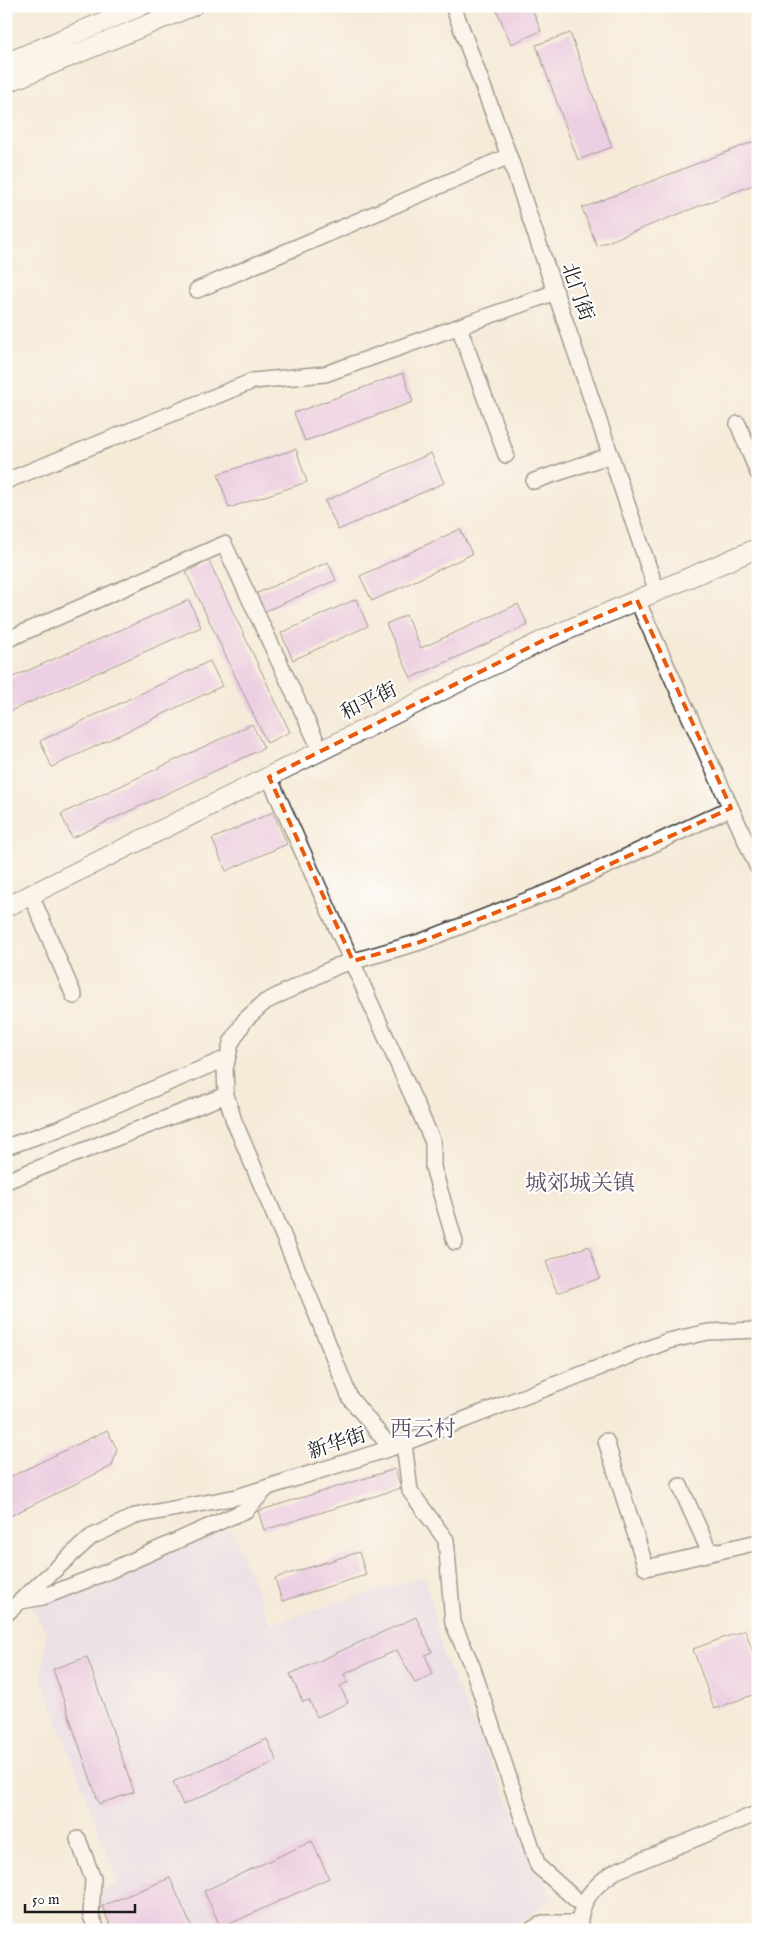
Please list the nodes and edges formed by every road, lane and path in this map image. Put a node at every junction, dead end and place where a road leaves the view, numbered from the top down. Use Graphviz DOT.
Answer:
graph roads {
  1 [pos="141,6"];
  2 [pos="193,6"];
  3 [pos="453,6"];
  4 [pos="6,64"];
  5 [pos="6,83"];
  6 [pos="509,156"];
  7 [pos="197,290"];
  8 [pos="556,292"];
  9 [pos="459,327"];
  10 [pos="738,424"];
  11 [pos="506,455"];
  12 [pos="611,455"];
  13 [pos="758,474"];
  14 [pos="6,481"];
  15 [pos="534,481"];
  16 [pos="758,548"];
  17 [pos="657,592"];
  18 [pos="637,600"];
  19 [pos="6,640"];
  20 [pos="321,751"];
  21 [pos="269,777"];
  22 [pos="731,808"];
  23 [pos="758,868"];
  24 [pos="31,895"];
  25 [pos="6,907"];
  26 [pos="353,961"];
  27 [pos="74,996"];
  28 [pos="227,1058"];
  29 [pos="226,1095"];
  30 [pos="6,1147"];
  31 [pos="6,1181"];
  32 [pos="455,1242"];
  33 [pos="758,1330"];
  34 [pos="606,1441"];
  35 [pos="397,1446"];
  36 [pos="680,1486"];
  37 [pos="267,1488"];
  38 [pos="758,1542"];
  39 [pos="710,1553"];
  40 [pos="20,1602"];
  41 [pos="6,1614"];
  42 [pos="758,1813"];
  43 [pos="78,1839"];
  44 [pos="583,1906"];
  45 [pos="580,1926"];
  46 [pos="97,1930"];
  47 [pos="531,1930"];
  1 -- 4 [label="main road"];
  2 -- 5 [label="main road"];
  3 -- 6 [label="street, 北门街"];
  6 -- 7 [label="street"];
  6 -- 8 [label="street, 北门街"];
  8 -- 9 [label="street"];
  8 -- 12 [label="street, 北门街"];
  9 -- 11 [label="street"];
  9 -- 14 [label="street"];
  10 -- 13 [label="street"];
  12 -- 15 [label="street"];
  12 -- 17 [label="street, 北门街"];
  16 -- 17 [label="main road, 和平街"];
  17 -- 18 [label="main road, 和平街"];
  18 -- 20 [label="main road, 和平街"];
  18 -- 22 [label="street"];
  19 -- 20 [label="street"];
  20 -- 21 [label="main road, 和平街"];
  21 -- 24 [label="main road, 和平街"];
  21 -- 26 [label="street"];
  22 -- 23 [label="street"];
  22 -- 26 [label="street"];
  24 -- 25 [label="main road, 和平街"];
  24 -- 27 [label="street"];
  26 -- 28 [label="street"];
  26 -- 32 [label="street"];
  28 -- 29 [label="street"];
  28 -- 30 [label="street"];
  29 -- 31 [label="street"];
  29 -- 35 [label="street"];
  33 -- 35 [label="street, 新华街"];
  34 -- 39 [label="street"];
  35 -- 37 [label="street, 新华街"];
  35 -- 44 [label="street"];
  36 -- 39 [label="street"];
  37 -- 40 [label="street"];
  37 -- 40 [label="street, 新华街"];
  38 -- 39 [label="street"];
  40 -- 41 [label="street, 新华街"];
  42 -- 44 [label="street"];
  43 -- 46 [label="street"];
  44 -- 45 [label="street"];
  45 -- 47 [label="street"];
}
